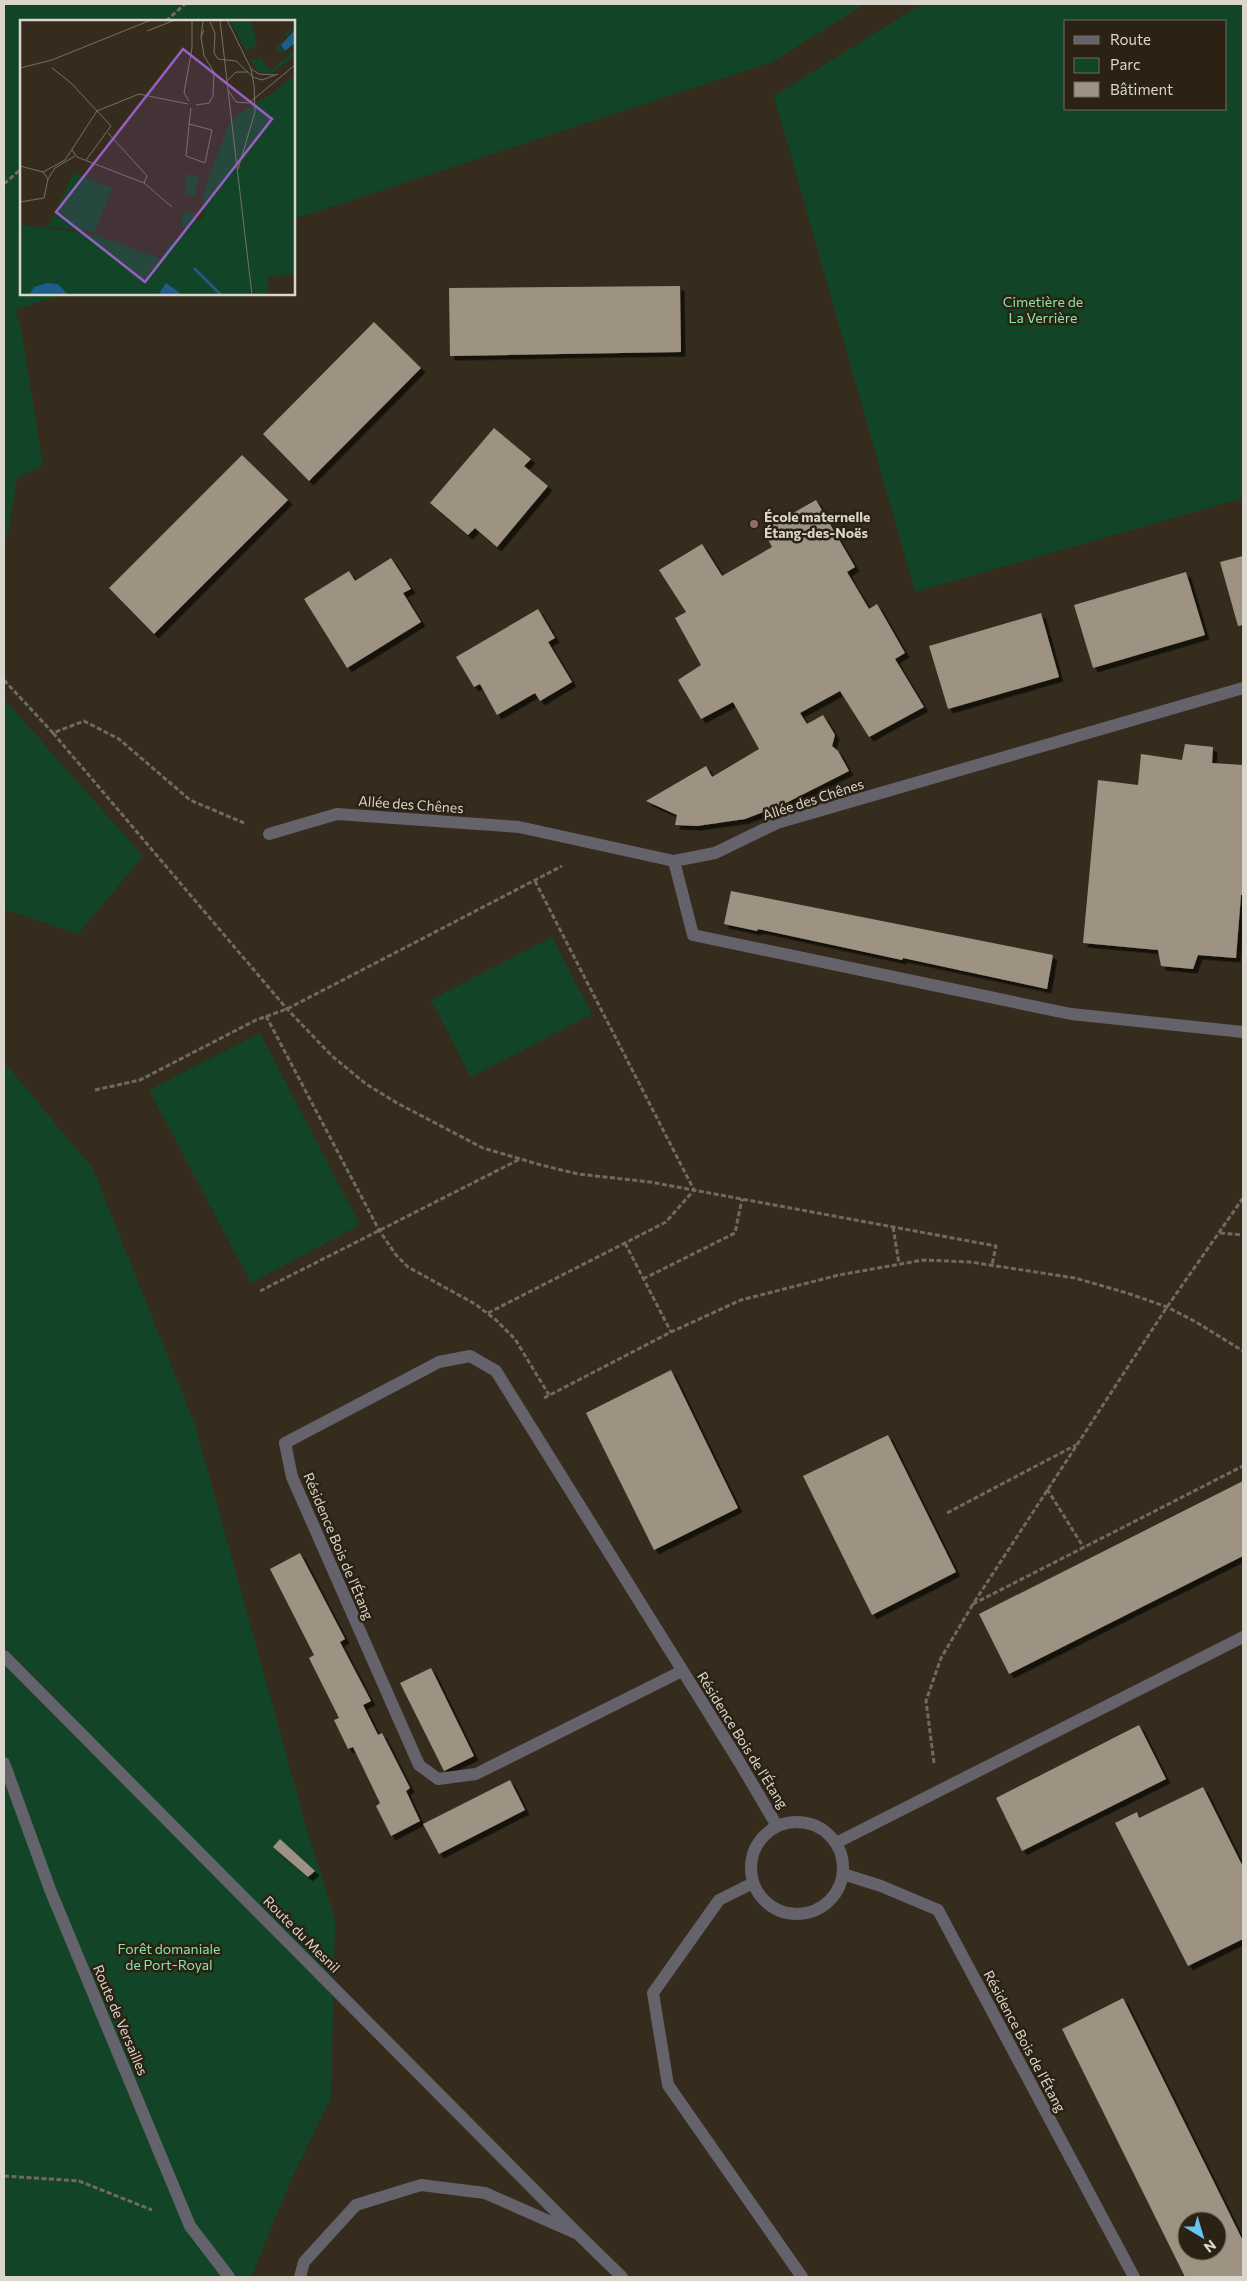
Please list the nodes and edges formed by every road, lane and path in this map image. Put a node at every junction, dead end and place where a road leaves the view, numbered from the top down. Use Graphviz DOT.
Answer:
graph roads {
  1 [pos="185,4"];
  2 [pos="167,20"];
  3 [pos="20,169"];
  4 [pos="4,184"];
  5 [pos="4,680"];
  6 [pos="1243,688"];
  7 [pos="53,733"];
  8 [pos="268,834"];
  9 [pos="674,861"];
  10 [pos="567,864"];
  11 [pos="535,881"];
  12 [pos="287,1009"];
  13 [pos="266,1016"];
  14 [pos="1243,1032"];
  15 [pos="95,1090"];
  16 [pos="520,1159"];
  17 [pos="694,1190"];
  18 [pos="1243,1198"];
  19 [pos="742,1199"];
  20 [pos="893,1227"];
  21 [pos="379,1230"];
  22 [pos="1220,1234"];
  23 [pos="1243,1236"];
  24 [pos="625,1243"];
  25 [pos="899,1264"];
  26 [pos="992,1265"];
  27 [pos="643,1279"];
  28 [pos="260,1291"];
  29 [pos="1167,1307"];
  30 [pos="488,1313"];
  31 [pos="671,1332"];
  32 [pos="1243,1351"];
  33 [pos="550,1395"];
  34 [pos="520,1410"];
  35 [pos="1076,1445"];
  36 [pos="1243,1466"];
  37 [pos="1047,1489"];
  38 [pos="946,1513"];
  39 [pos="1084,1548"];
  40 [pos="973,1604"];
  41 [pos="1243,1637"];
  42 [pos="4,1656"];
  43 [pos="682,1671"];
  44 [pos="4,1763"];
  45 [pos="946,1787"];
  46 [pos="778,1826"];
  47 [pos="836,1843"];
  48 [pos="842,1874"];
  49 [pos="753,1883"];
  50 [pos="4,2176"];
  51 [pos="190,2226"];
  52 [pos="578,2234"];
  53 [pos="229,2277"];
  54 [pos="300,2277"];
  55 [pos="622,2277"];
  56 [pos="802,2277"];
  57 [pos="1134,2277"];
  1 -- 2 [label="path"];
  3 -- 4 [label="path"];
  5 -- 7 [label="path"];
  6 -- 9 [label="street, Allée des Chênes"];
  7 -- 8 [label="path"];
  7 -- 12 [label="path"];
  8 -- 9 [label="street, Allée des Chênes"];
  9 -- 14 [label="street"];
  10 -- 11 [label="path"];
  11 -- 12 [label="path"];
  11 -- 17 [label="path"];
  12 -- 13 [label="path"];
  12 -- 16 [label="path"];
  13 -- 15 [label="path"];
  13 -- 21 [label="path"];
  16 -- 17 [label="path"];
  16 -- 21 [label="path"];
  17 -- 19 [label="path"];
  17 -- 24 [label="path"];
  18 -- 22 [label="path"];
  19 -- 20 [label="path"];
  19 -- 27 [label="path"];
  20 -- 25 [label="path"];
  20 -- 26 [label="path"];
  21 -- 28 [label="path"];
  21 -- 30 [label="path"];
  22 -- 23 [label="path"];
  22 -- 29 [label="path"];
  24 -- 27 [label="path"];
  24 -- 30 [label="path"];
  25 -- 26 [label="path"];
  25 -- 31 [label="path"];
  26 -- 29 [label="path"];
  27 -- 31 [label="path"];
  29 -- 32 [label="path"];
  29 -- 35 [label="path"];
  30 -- 33 [label="path"];
  31 -- 33 [label="path"];
  33 -- 34 [label="path"];
  34 -- 43 [label="street, Résidence Bois de l'Étang"];
  34 -- 43 [label="street, Résidence Bois de l'Étang"];
  35 -- 37 [label="path"];
  35 -- 38 [label="path"];
  36 -- 39 [label="path"];
  37 -- 39 [label="path"];
  37 -- 40 [label="path"];
  39 -- 40 [label="path"];
  40 -- 45 [label="path"];
  41 -- 45 [label="street"];
  42 -- 52 [label="street, Route du Mesnil"];
  43 -- 46 [label="street, Résidence Bois de l'Étang"];
  44 -- 51 [label="street, Route de Versailles"];
  45 -- 47 [label="street"];
  46 -- 47 [label="street, Résidence Bois de l'Étang"];
  46 -- 49 [label="street, Résidence Bois de l'Étang"];
  47 -- 48 [label="street"];
  48 -- 49 [label="street"];
  48 -- 57 [label="street, Résidence Bois de l'Étang"];
  49 -- 56 [label="street"];
  50 -- 51 [label="path"];
  51 -- 53 [label="street, Route de Versailles"];
  52 -- 54 [label="street"];
  52 -- 55 [label="street, Route du Mesnil"];
}
